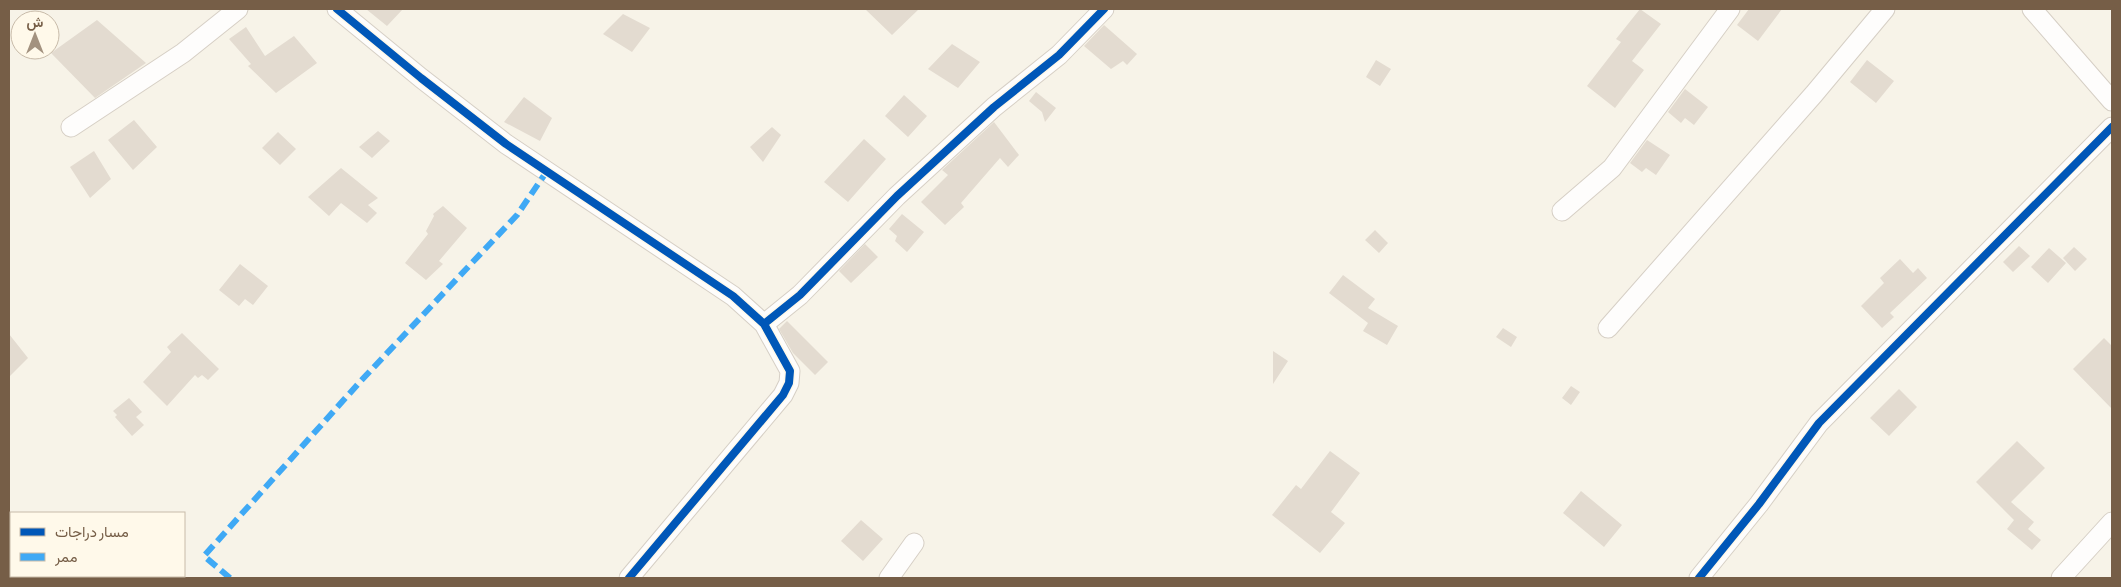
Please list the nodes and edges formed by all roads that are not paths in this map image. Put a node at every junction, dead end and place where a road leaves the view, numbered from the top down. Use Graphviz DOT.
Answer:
graph roads {
  1 [pos="238,9"];
  2 [pos="337,9"];
  3 [pos="1104,9"];
  4 [pos="1730,9"];
  5 [pos="1885,9"];
  6 [pos="2032,9"];
  7 [pos="2112,101"];
  8 [pos="71,127"];
  9 [pos="2112,127"];
  10 [pos="1562,211"];
  11 [pos="764,324"];
  12 [pos="1608,328"];
  13 [pos="2112,522"];
  14 [pos="914,543"];
  15 [pos="629,578"];
  16 [pos="889,578"];
  17 [pos="1699,578"];
  18 [pos="2061,578"];
  1 -- 8 [label="street"];
  2 -- 11 [label="street"];
  3 -- 11 [label="street"];
  4 -- 10 [label="street"];
  5 -- 12 [label="street"];
  6 -- 7 [label="street"];
  9 -- 17 [label="street"];
  11 -- 15 [label="street"];
  13 -- 18 [label="street"];
  14 -- 16 [label="street"];
}
